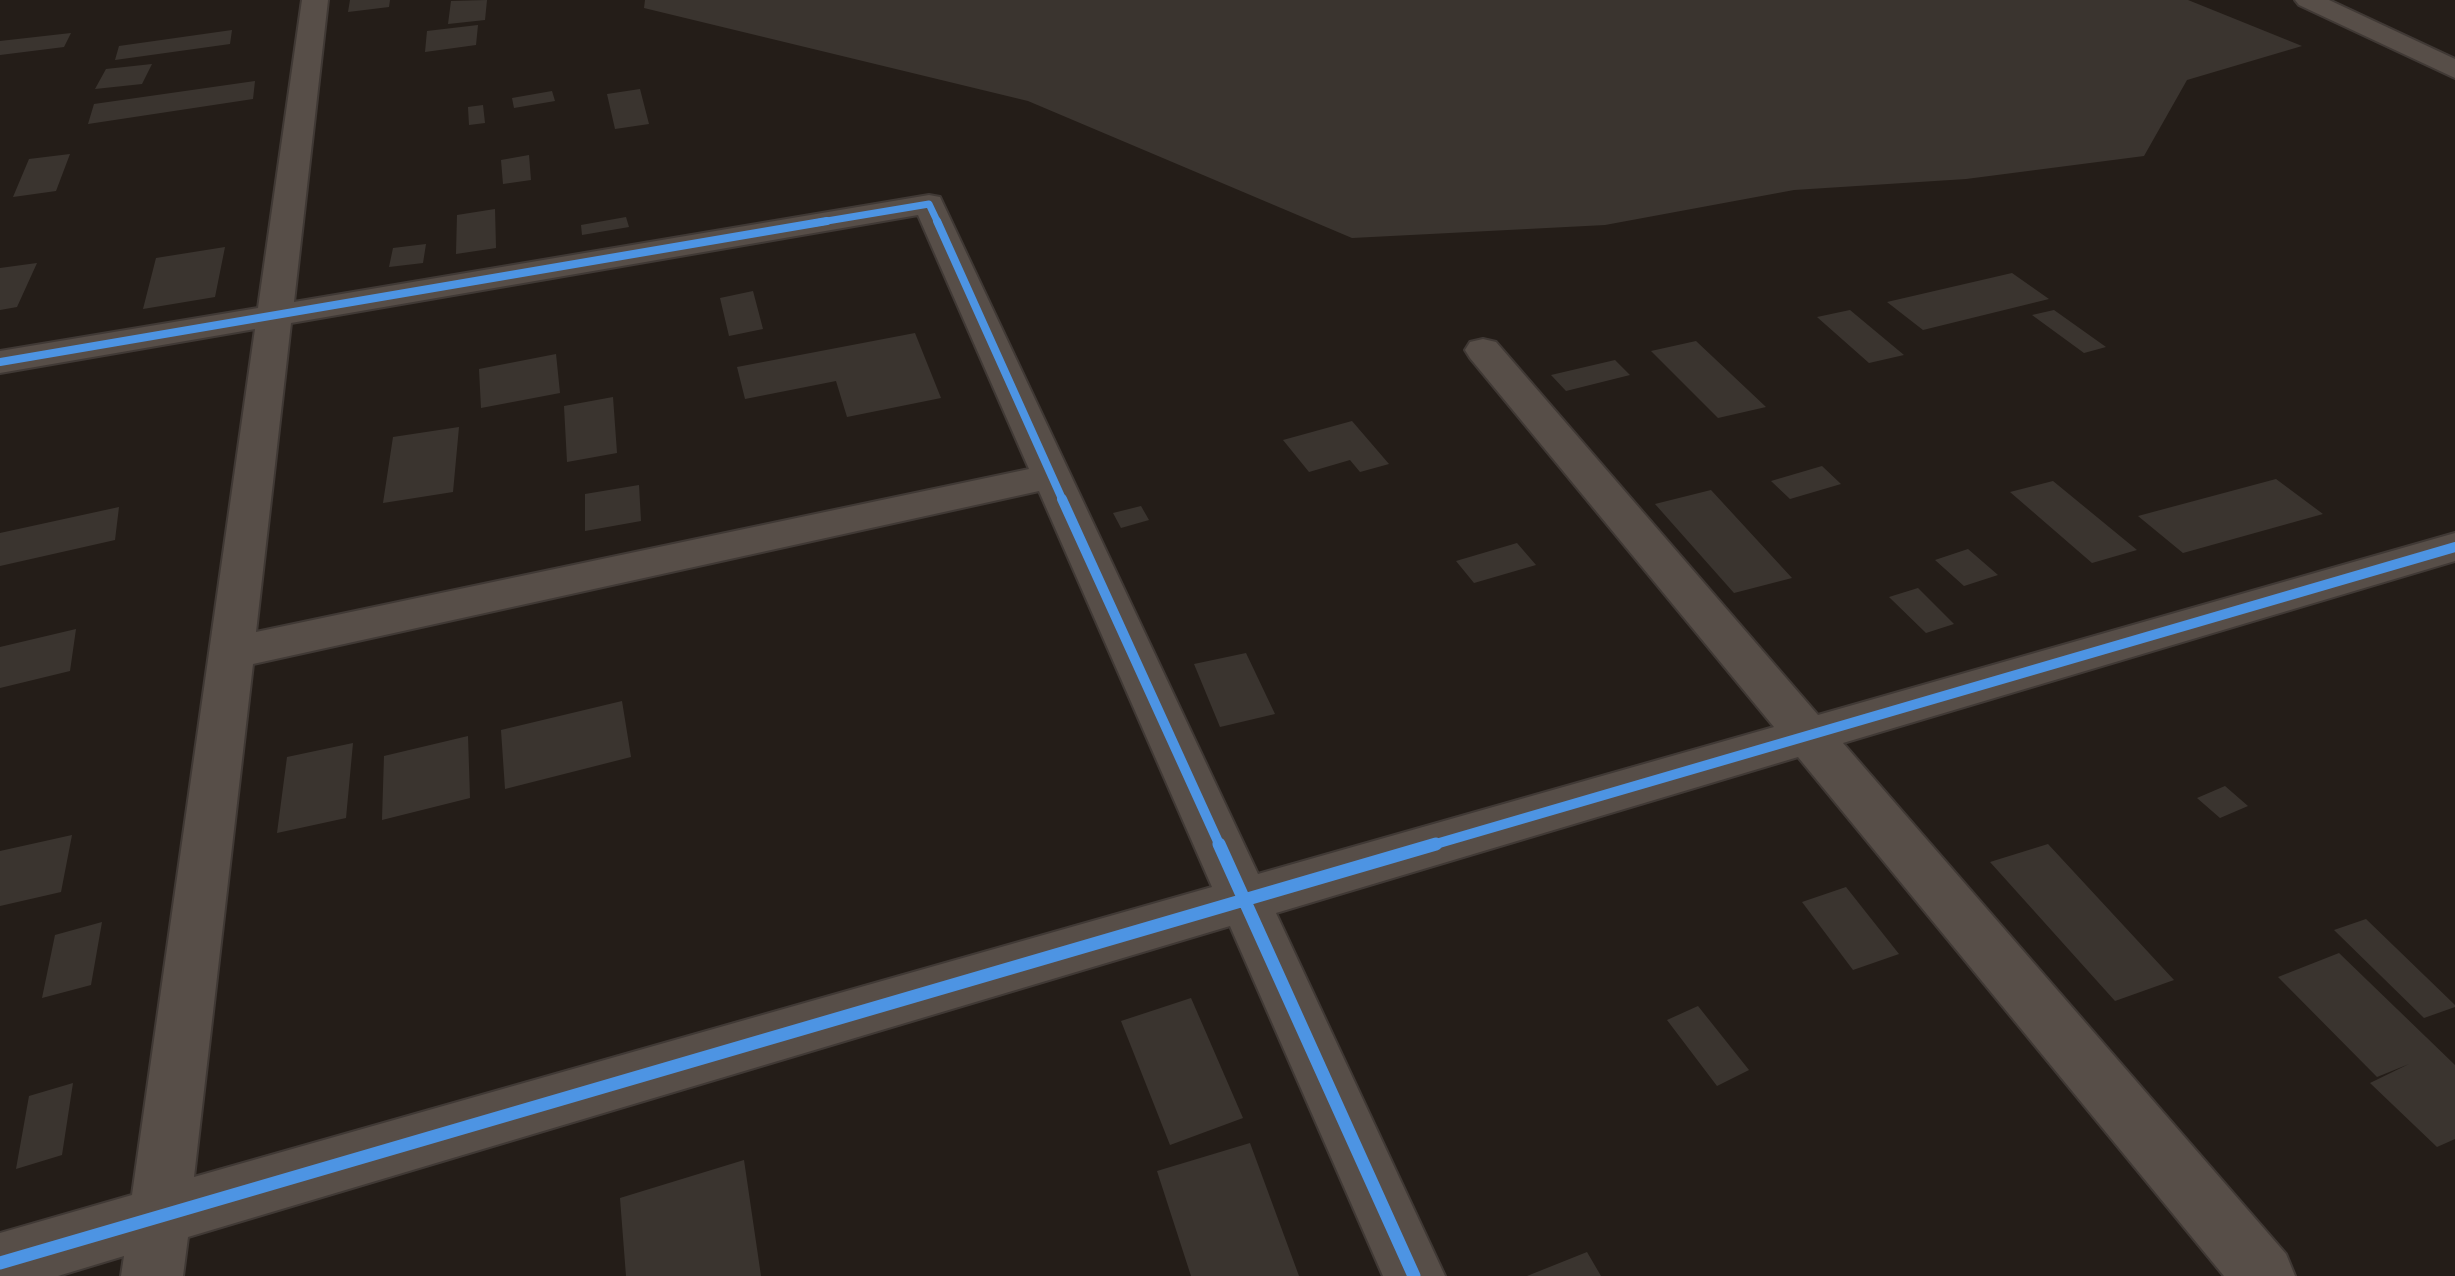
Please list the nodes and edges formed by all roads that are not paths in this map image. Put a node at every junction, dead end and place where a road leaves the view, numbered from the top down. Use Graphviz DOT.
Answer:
graph roads {
  1 [pos="315,0"];
  2 [pos="2308,0"];
  3 [pos="2455,70"];
  4 [pos="274,315"];
  5 [pos="1483,350"];
  6 [pos="0,362"];
  7 [pos="1052,476"];
  8 [pos="2455,547"];
  9 [pos="232,653"];
  10 [pos="1809,736"];
  11 [pos="1244,900"];
  12 [pos="159,1217"];
  13 [pos="0,1263"];
  14 [pos="152,1276"];
  15 [pos="1414,1276"];
  16 [pos="2264,1276"];
  1 -- 4 [label="street"];
  2 -- 3 [label="street"];
  4 -- 6 [label="street"];
  4 -- 7 [label="street"];
  4 -- 9 [label="street"];
  5 -- 10 [label="street"];
  7 -- 9 [label="street"];
  7 -- 11 [label="street"];
  8 -- 10 [label="street"];
  9 -- 12 [label="street"];
  10 -- 11 [label="street"];
  10 -- 16 [label="street"];
  11 -- 12 [label="street"];
  11 -- 15 [label="street"];
  12 -- 13 [label="street"];
  12 -- 14 [label="street"];
}
